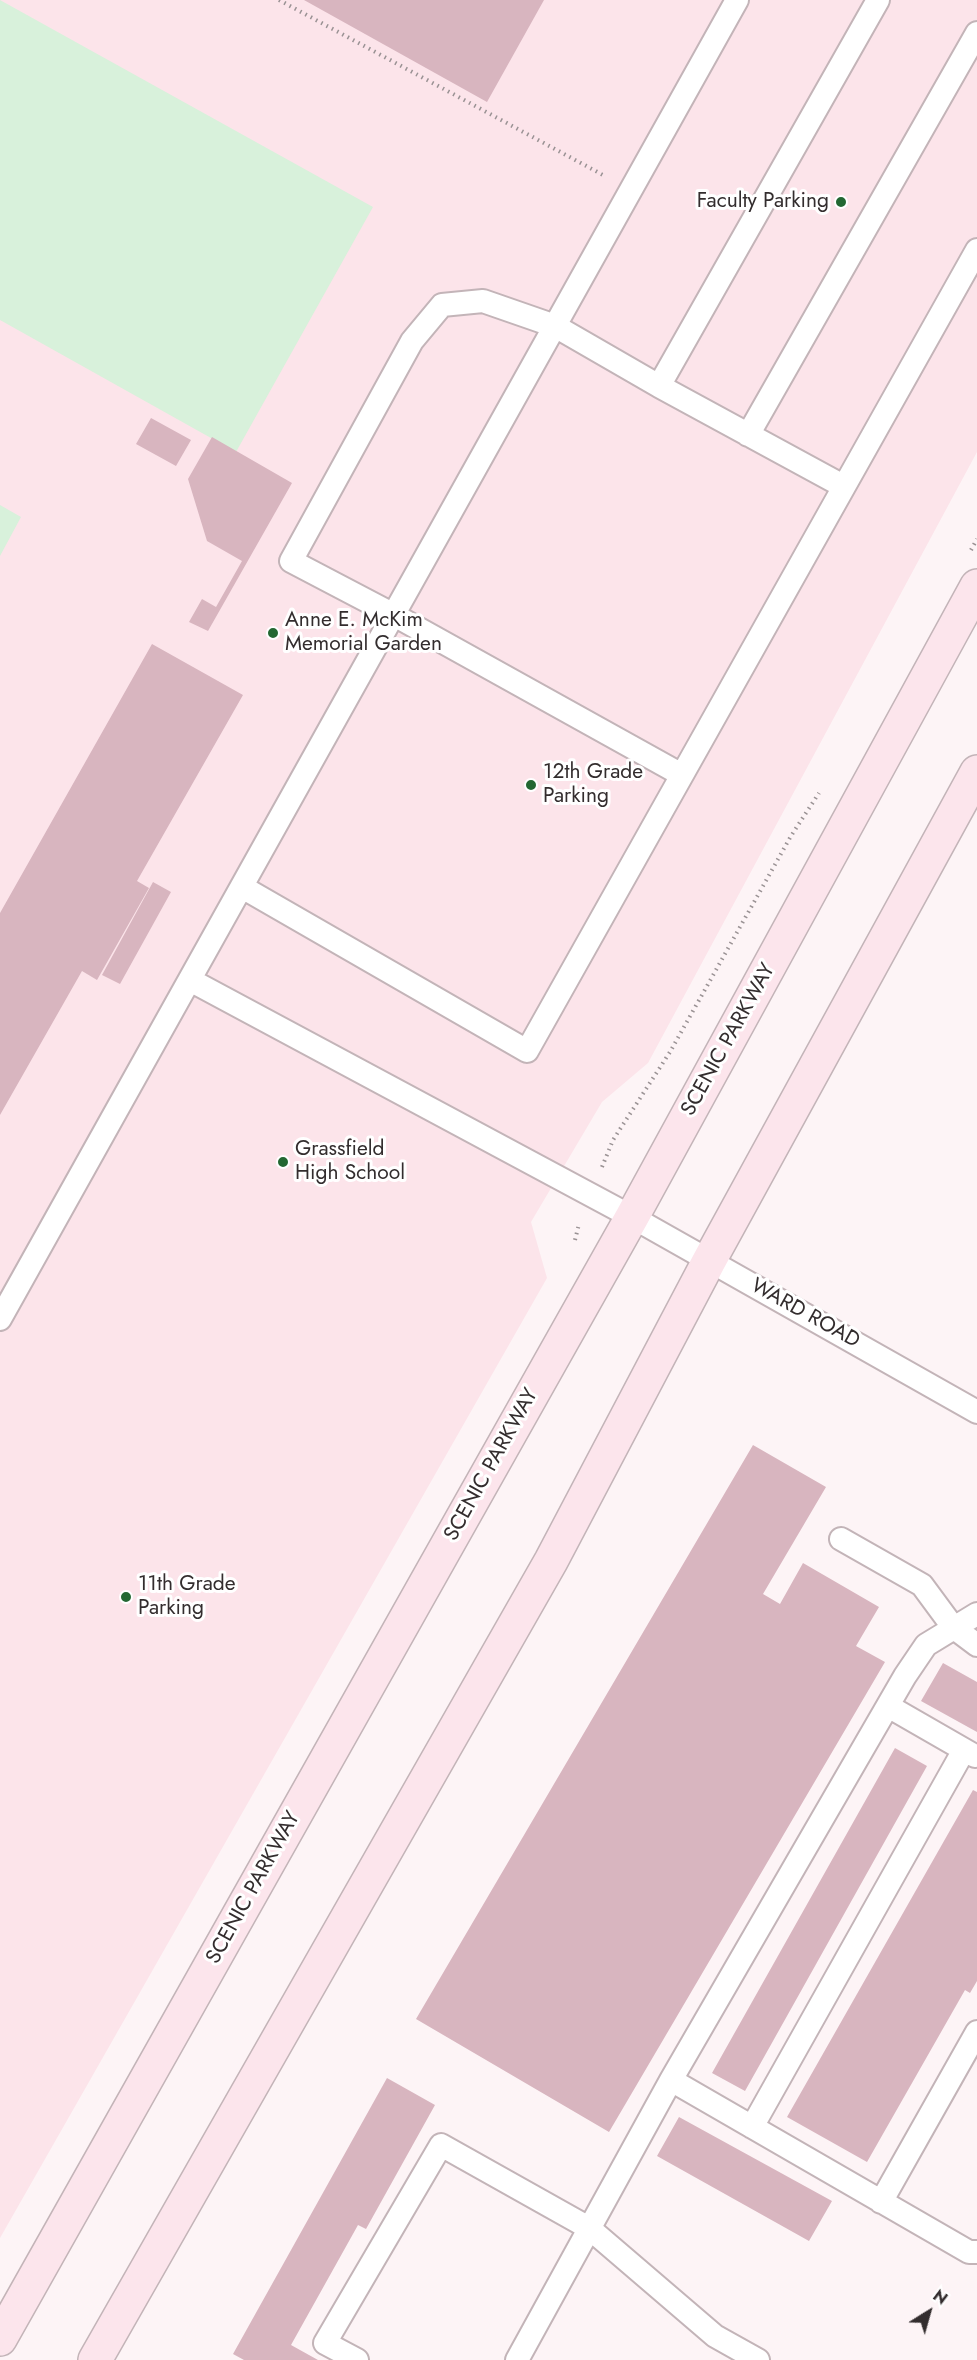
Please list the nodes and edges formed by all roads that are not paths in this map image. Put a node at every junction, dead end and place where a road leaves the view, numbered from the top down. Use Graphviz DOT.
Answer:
graph roads {
  1 [pos="737,0"];
  2 [pos="878,0"];
  3 [pos="977,33"];
  4 [pos="977,250"];
  5 [pos="555,326"];
  6 [pos="659,386"];
  7 [pos="748,435"];
  8 [pos="843,486"];
  9 [pos="977,586"];
  10 [pos="394,615"];
  11 [pos="977,772"];
  12 [pos="682,775"];
  13 [pos="242,887"];
  14 [pos="190,980"];
  15 [pos="632,1217"];
  16 [pos="710,1261"];
  17 [pos="0,1319"];
  18 [pos="977,1412"];
  19 [pos="842,1539"];
  20 [pos="977,1614"];
  21 [pos="953,1627"];
  22 [pos="977,1645"];
  23 [pos="888,1706"];
  24 [pos="970,1754"];
  25 [pos="977,2032"];
  26 [pos="671,2080"];
  27 [pos="752,2127"];
  28 [pos="881,2202"];
  29 [pos="590,2228"];
  30 [pos="977,2252"];
  31 [pos="0,2339"];
  32 [pos="95,2360"];
  33 [pos="357,2360"];
  34 [pos="517,2360"];
  35 [pos="758,2360"];
  1 -- 5 [label="lane"];
  2 -- 6 [label="lane"];
  3 -- 7 [label="lane"];
  4 -- 8 [label="lane"];
  5 -- 6 [label="lane"];
  5 -- 10 [label="lane"];
  5 -- 10 [label="lane"];
  6 -- 7 [label="lane"];
  7 -- 8 [label="lane"];
  8 -- 12 [label="lane"];
  9 -- 15 [label="street, SCENIC PARKWAY"];
  10 -- 12 [label="lane"];
  10 -- 13 [label="lane"];
  11 -- 16 [label="street"];
  12 -- 13 [label="lane"];
  13 -- 14 [label="lane"];
  14 -- 15 [label="lane, WARD ROAD"];
  14 -- 17 [label="lane"];
  15 -- 16 [label="lane, WARD ROAD"];
  15 -- 31 [label="street, SCENIC PARKWAY"];
  16 -- 18 [label="lane, WARD ROAD"];
  16 -- 32 [label="street"];
  19 -- 21 [label="lane"];
  20 -- 21 [label="lane"];
  21 -- 22 [label="lane"];
  21 -- 23 [label="lane"];
  23 -- 24 [label="lane"];
  23 -- 26 [label="lane"];
  24 -- 27 [label="lane"];
  25 -- 28 [label="lane"];
  26 -- 27 [label="lane"];
  26 -- 29 [label="lane"];
  27 -- 28 [label="lane"];
  28 -- 30 [label="lane"];
  29 -- 33 [label="lane"];
  29 -- 34 [label="lane"];
  29 -- 35 [label="lane"];
}
